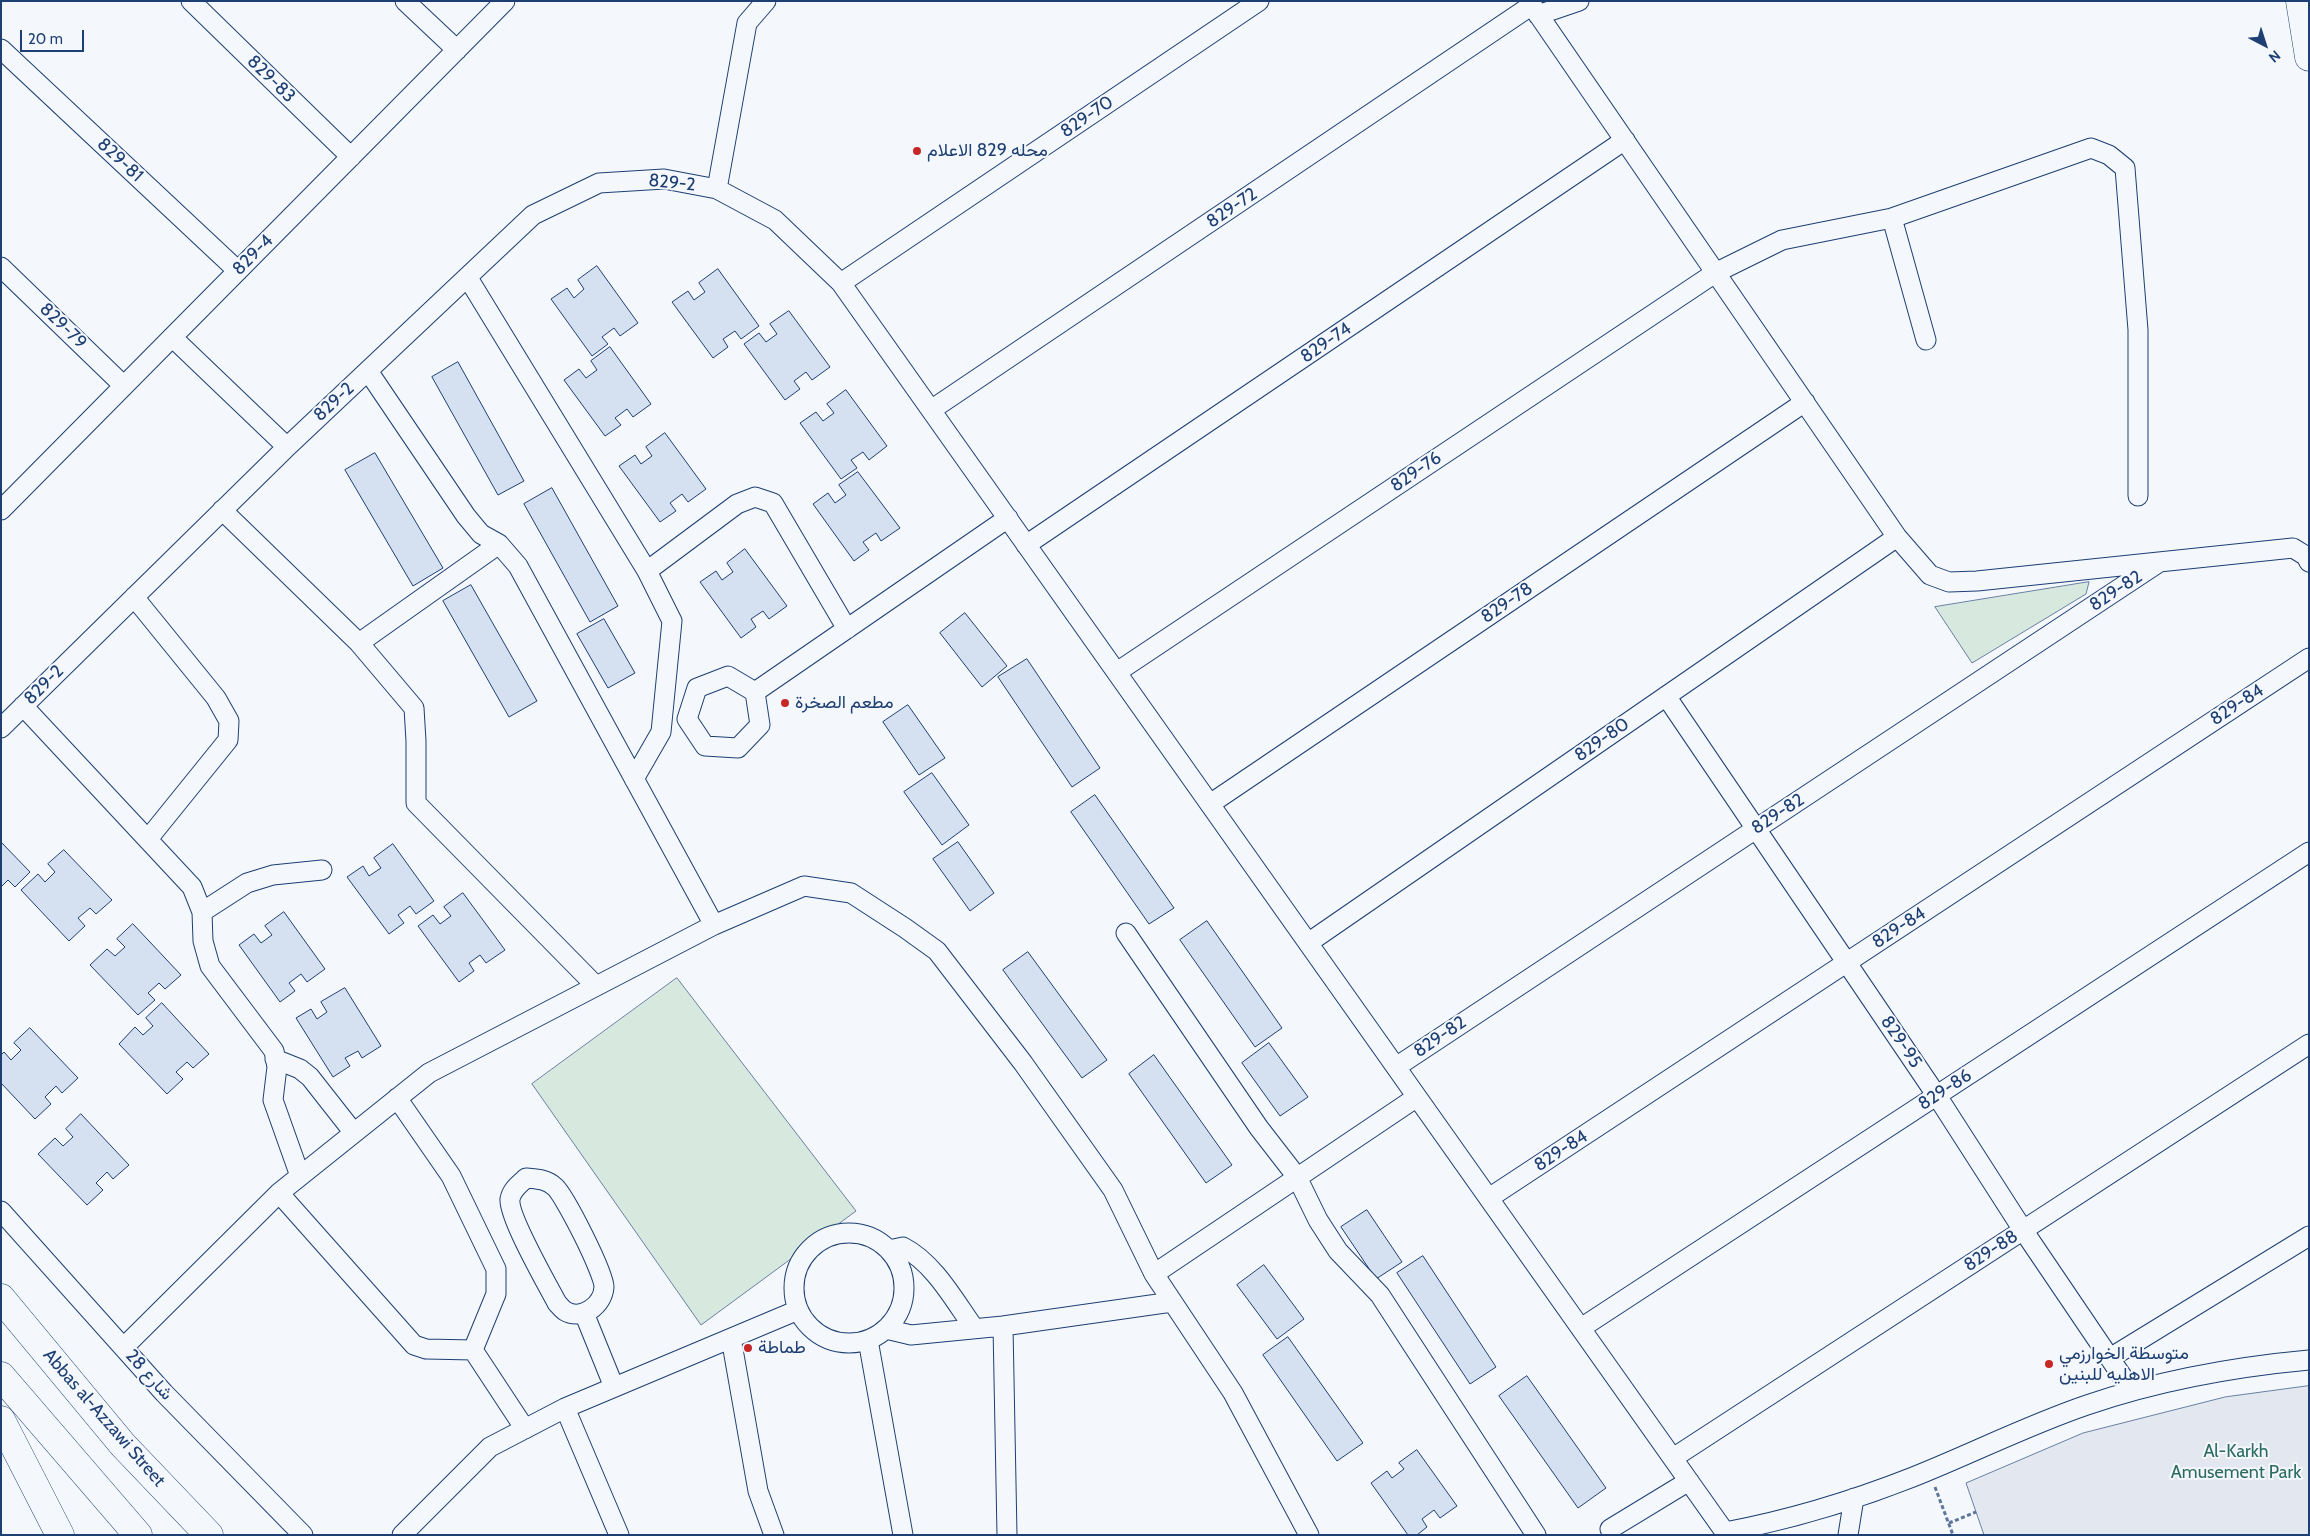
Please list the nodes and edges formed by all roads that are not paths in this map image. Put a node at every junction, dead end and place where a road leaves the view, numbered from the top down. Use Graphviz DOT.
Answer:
graph roads {
  1 [pos="191,1"];
  2 [pos="406,1"];
  3 [pos="506,1"];
  4 [pos="766,1"];
  5 [pos="1259,1"];
  6 [pos="1579,1"];
  7 [pos="2300,1"];
  8 [pos="1533,7"];
  9 [pos="1,49"];
  10 [pos="457,50"];
  11 [pos="2309,57"];
  12 [pos="1624,140"];
  13 [pos="351,157"];
  14 [pos="717,189"];
  15 [pos="1892,218"];
  16 [pos="1,267"];
  17 [pos="238,271"];
  18 [pos="1715,272"];
  19 [pos="468,278"];
  20 [pos="841,283"];
  21 [pos="172,337"];
  22 [pos="1926,340"];
  23 [pos="368,371"];
  24 [pos="124,386"];
  25 [pos="1805,402"];
  26 [pos="931,410"];
  27 [pos="287,447"];
  28 [pos="2138,496"];
  29 [pos="3,504"];
  30 [pos="222,510"];
  31 [pos="1008,518"];
  32 [pos="1897,537"];
  33 [pos="499,544"];
  34 [pos="1026,545"];
  35 [pos="2161,562"];
  36 [pos="2309,562"];
  37 [pos="647,571"];
  38 [pos="134,597"];
  39 [pos="847,629"];
  40 [pos="359,643"];
  41 [pos="2309,658"];
  42 [pos="1117,672"];
  43 [pos="756,692"];
  44 [pos="1666,696"];
  45 [pos="23,706"];
  46 [pos="1,728"];
  47 [pos="634,779"];
  48 [pos="1210,804"];
  49 [pos="1756,828"];
  50 [pos="148,839"];
  51 [pos="2309,852"];
  52 [pos="322,870"];
  53 [pos="202,912"];
  54 [pos="714,925"];
  55 [pos="1126,933"];
  56 [pos="1308,943"];
  57 [pos="1846,962"];
  58 [pos="595,985"];
  59 [pos="2309,1044"];
  60 [pos="275,1058"];
  61 [pos="1396,1067"];
  62 [pos="1937,1096"];
  63 [pos="1417,1097"];
  64 [pos="397,1098"];
  65 [pos="354,1133"];
  66 [pos="300,1176"];
  67 [pos="1297,1176"];
  68 [pos="279,1193"];
  69 [pos="1489,1198"];
  70 [pos="1,1211"];
  71 [pos="2022,1230"];
  72 [pos="2309,1236"];
  73 [pos="889,1250"];
  74 [pos="1154,1274"];
  75 [pos="1,1298"];
  76 [pos="1172,1302"];
  77 [pos="798,1310"];
  78 [pos="584,1312"];
  79 [pos="1003,1326"];
  80 [pos="974,1328"];
  81 [pos="1581,1328"];
  82 [pos="886,1329"];
  83 [pos="731,1338"];
  84 [pos="868,1340"];
  85 [pos="124,1347"];
  86 [pos="473,1350"];
  87 [pos="2110,1358"];
  88 [pos="2309,1360"];
  89 [pos="1,1376"];
  90 [pos="614,1387"];
  91 [pos="2132,1391"];
  92 [pos="565,1408"];
  93 [pos="1,1420"];
  94 [pos="524,1429"];
  95 [pos="1673,1458"];
  96 [pos="1689,1481"];
  97 [pos="1854,1498"];
  98 [pos="1610,1529"];
  99 [pos="1726,1534"];
  100 [pos="60,1535"];
  101 [pos="138,1535"];
  102 [pos="209,1535"];
  103 [pos="304,1535"];
  104 [pos="402,1535"];
  105 [pos="619,1535"];
  106 [pos="774,1535"];
  107 [pos="902,1535"];
  108 [pos="1007,1535"];
  109 [pos="1310,1535"];
  110 [pos="1536,1535"];
  111 [pos="1848,1535"];
  1 -- 13 [label="street, 829-83"];
  2 -- 10 [label="street"];
  3 -- 10 [label="street, 829-4"];
  4 -- 14 [label="street"];
  5 -- 20 [label="street, 829-70"];
  6 -- 8 [label="street, 829-72"];
  7 -- 11 [label="main road"];
  8 -- 12 [label="street"];
  8 -- 26 [label="street, 829-72"];
  9 -- 17 [label="street, 829-81"];
  10 -- 13 [label="street, 829-4"];
  12 -- 18 [label="street"];
  12 -- 34 [label="street, 829-74"];
  13 -- 17 [label="street, 829-4"];
  14 -- 19 [label="street, 829-2"];
  14 -- 20 [label="street, 829-2"];
  15 -- 18 [label="street, 829-76"];
  15 -- 22 [label="street"];
  15 -- 28 [label="street, 829-76"];
  16 -- 24 [label="street, 829-79"];
  17 -- 21 [label="street, 829-4"];
  18 -- 25 [label="street"];
  18 -- 42 [label="street, 829-76"];
  19 -- 23 [label="street, 829-2"];
  19 -- 37 [label="street"];
  20 -- 26 [label="street, 829-2"];
  21 -- 24 [label="street, 829-4"];
  21 -- 27 [label="street"];
  23 -- 27 [label="street, 829-2"];
  23 -- 33 [label="street"];
  24 -- 29 [label="street, 829-4"];
  25 -- 32 [label="street"];
  25 -- 48 [label="street, 829-78"];
  26 -- 31 [label="street, 829-2"];
  27 -- 30 [label="street, 829-2"];
  30 -- 38 [label="street, 829-2"];
  30 -- 40 [label="street"];
  31 -- 34 [label="street, 829-2"];
  31 -- 39 [label="street"];
  32 -- 35 [label="street"];
  32 -- 44 [label="street, 829-80"];
  33 -- 40 [label="street"];
  33 -- 47 [label="street"];
  34 -- 42 [label="street, 829-2"];
  35 -- 36 [label="street"];
  35 -- 49 [label="street, 829-82"];
  37 -- 39 [label="street"];
  37 -- 47 [label="street"];
  38 -- 45 [label="street, 829-2"];
  38 -- 50 [label="street"];
  39 -- 43 [label="street"];
  40 -- 58 [label="street"];
  41 -- 57 [label="street, 829-84"];
  42 -- 48 [label="street, 829-2"];
  44 -- 49 [label="street, 829-95"];
  44 -- 56 [label="street, 829-80"];
  45 -- 46 [label="street, 829-2"];
  45 -- 50 [label="street"];
  47 -- 54 [label="street"];
  48 -- 56 [label="street, 829-2"];
  49 -- 57 [label="street, 829-95"];
  49 -- 61 [label="street, 829-82"];
  50 -- 53 [label="street"];
  51 -- 62 [label="street, 829-86"];
  52 -- 53 [label="street"];
  53 -- 60 [label="street"];
  54 -- 58 [label="street"];
  54 -- 74 [label="street"];
  55 -- 67 [label="street"];
  56 -- 61 [label="street, 829-2"];
  57 -- 62 [label="street, 829-95"];
  57 -- 69 [label="street, 829-84"];
  58 -- 64 [label="street"];
  59 -- 71 [label="street, 829-88"];
  60 -- 65 [label="street"];
  60 -- 66 [label="street"];
  61 -- 63 [label="street, 829-2"];
  62 -- 71 [label="street, 829-95"];
  62 -- 81 [label="street, 829-86"];
  63 -- 67 [label="street"];
  63 -- 69 [label="street, 829-2"];
  64 -- 65 [label="street"];
  64 -- 86 [label="street"];
  65 -- 66 [label="street"];
  66 -- 68 [label="street"];
  67 -- 74 [label="street"];
  67 -- 110 [label="street"];
  68 -- 85 [label="street"];
  68 -- 86 [label="street"];
  69 -- 81 [label="street, 829-2"];
  70 -- 85 [label="street, شارع 28"];
  71 -- 87 [label="street, 829-95"];
  71 -- 95 [label="street, 829-88"];
  72 -- 87 [label="street"];
  73 -- 77 [label="street"];
  73 -- 80 [label="street"];
  73 -- 82 [label="street"];
  74 -- 76 [label="street"];
  75 -- 102 [label="main road, Abbas al-Azzawi Street"];
  76 -- 79 [label="street"];
  76 -- 109 [label="street"];
  77 -- 83 [label="street"];
  77 -- 84 [label="street"];
  78 -- 78 [label="street"];
  78 -- 90 [label="street"];
  79 -- 80 [label="street"];
  79 -- 108 [label="street"];
  80 -- 82 [label="street"];
  81 -- 95 [label="street, 829-2"];
  82 -- 84 [label="street"];
  83 -- 90 [label="street"];
  83 -- 106 [label="street"];
  84 -- 107 [label="street"];
  85 -- 103 [label="street, شارع 28"];
  86 -- 94 [label="street"];
  87 -- 91 [label="street, 829-95"];
  88 -- 91 [label="street"];
  89 -- 101 [label="main road"];
  90 -- 92 [label="street"];
  91 -- 97 [label="street"];
  92 -- 94 [label="street"];
  92 -- 105 [label="street"];
  93 -- 100 [label="main road"];
  94 -- 104 [label="street"];
  95 -- 96 [label="street, 829-2"];
  96 -- 98 [label="street"];
  96 -- 99 [label="street, 829-2"];
  97 -- 99 [label="street"];
  97 -- 111 [label="street"];
}
